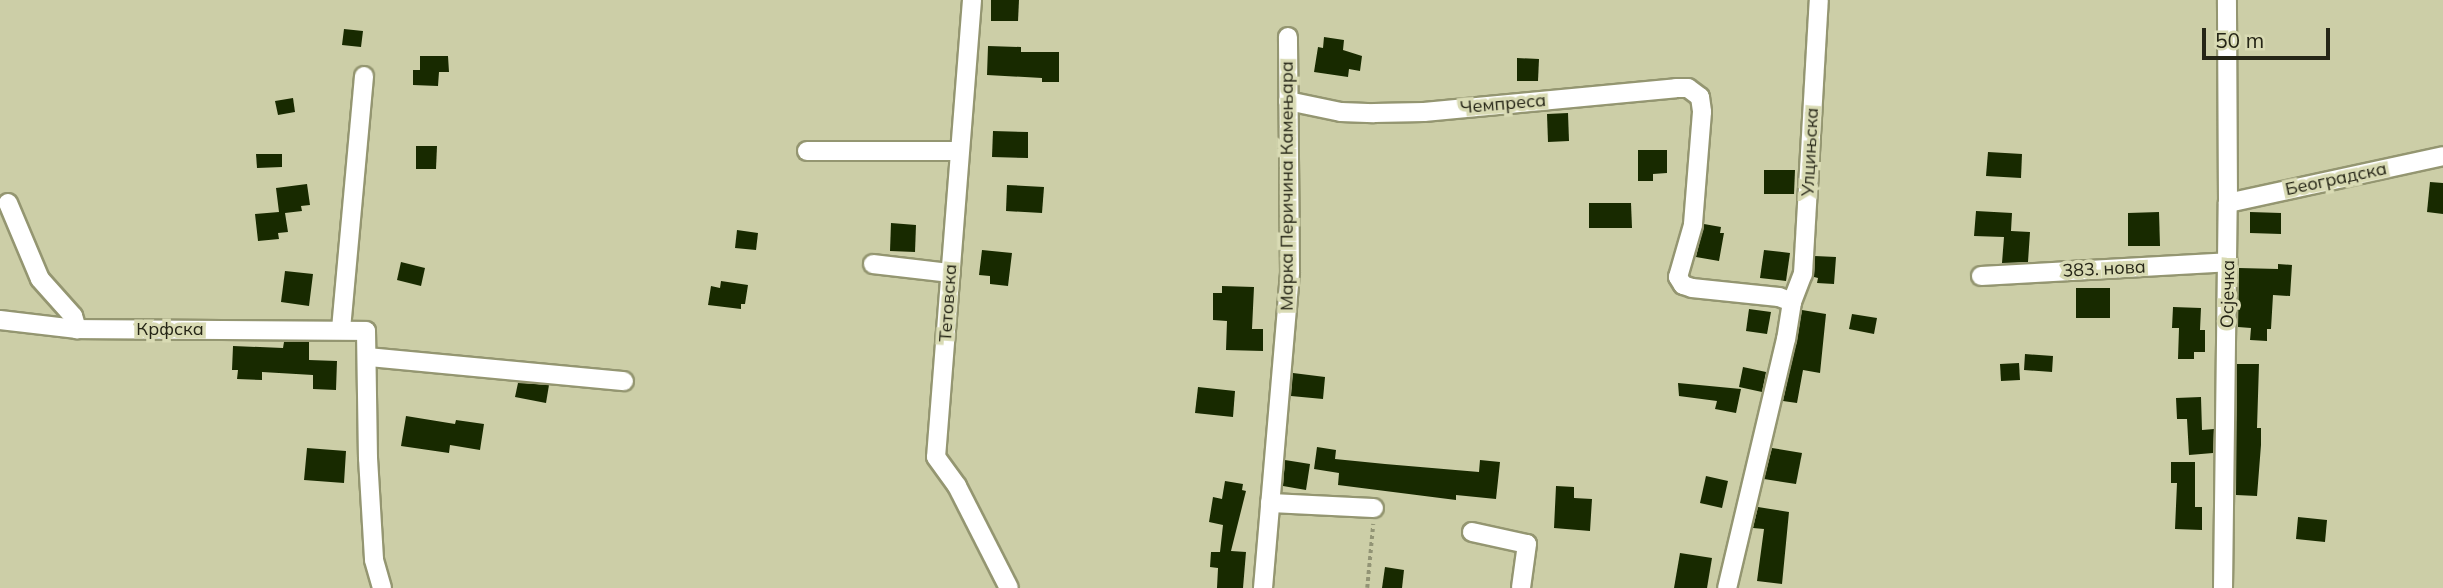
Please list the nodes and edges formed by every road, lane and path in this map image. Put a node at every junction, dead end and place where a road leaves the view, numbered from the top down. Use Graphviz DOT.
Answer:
graph roads {
  1 [pos="972,0"];
  2 [pos="1819,0"];
  3 [pos="2227,0"];
  4 [pos="1288,37"];
  5 [pos="364,76"];
  6 [pos="1288,101"];
  7 [pos="807,151"];
  8 [pos="958,151"];
  9 [pos="2443,156"];
  10 [pos="8,203"];
  11 [pos="2228,203"];
  12 [pos="2228,262"];
  13 [pos="873,264"];
  14 [pos="950,273"];
  15 [pos="1981,276"];
  16 [pos="1792,302"];
  17 [pos="0,320"];
  18 [pos="78,328"];
  19 [pos="341,329"];
  20 [pos="368,357"];
  21 [pos="624,382"];
  22 [pos="1270,503"];
  23 [pos="1374,508"];
  24 [pos="1472,532"];
  25 [pos="382,588"];
  26 [pos="1009,588"];
  27 [pos="1263,588"];
  28 [pos="1367,588"];
  29 [pos="1521,588"];
  30 [pos="1727,588"];
  31 [pos="2223,588"];
  1 -- 8 [label="street, Тетовска"];
  2 -- 16 [label="street, Улцињска"];
  3 -- 11 [label="street, Осјечка"];
  4 -- 6 [label="street, Марка Перичина Камењара"];
  5 -- 19 [label="street"];
  6 -- 16 [label="street, Чемпреса"];
  6 -- 22 [label="street, Марка Перичина Камењара"];
  7 -- 8 [label="street"];
  8 -- 14 [label="street, Тетовска"];
  9 -- 11 [label="street, Београдска"];
  10 -- 18 [label="street"];
  11 -- 12 [label="street, Осјечка"];
  12 -- 15 [label="street, 383. нова"];
  12 -- 31 [label="street, Осјечка"];
  13 -- 14 [label="street"];
  14 -- 26 [label="street, Тетовска"];
  16 -- 30 [label="street, Улцињска"];
  17 -- 18 [label="street, Крфска"];
  18 -- 19 [label="street, Крфска"];
  19 -- 20 [label="street, Крфска"];
  20 -- 21 [label="street"];
  20 -- 25 [label="street, Крфска"];
  22 -- 23 [label="street"];
  22 -- 27 [label="street, Марка Перичина Камењара"];
  23 -- 28 [label="path"];
  24 -- 29 [label="street"];
}
